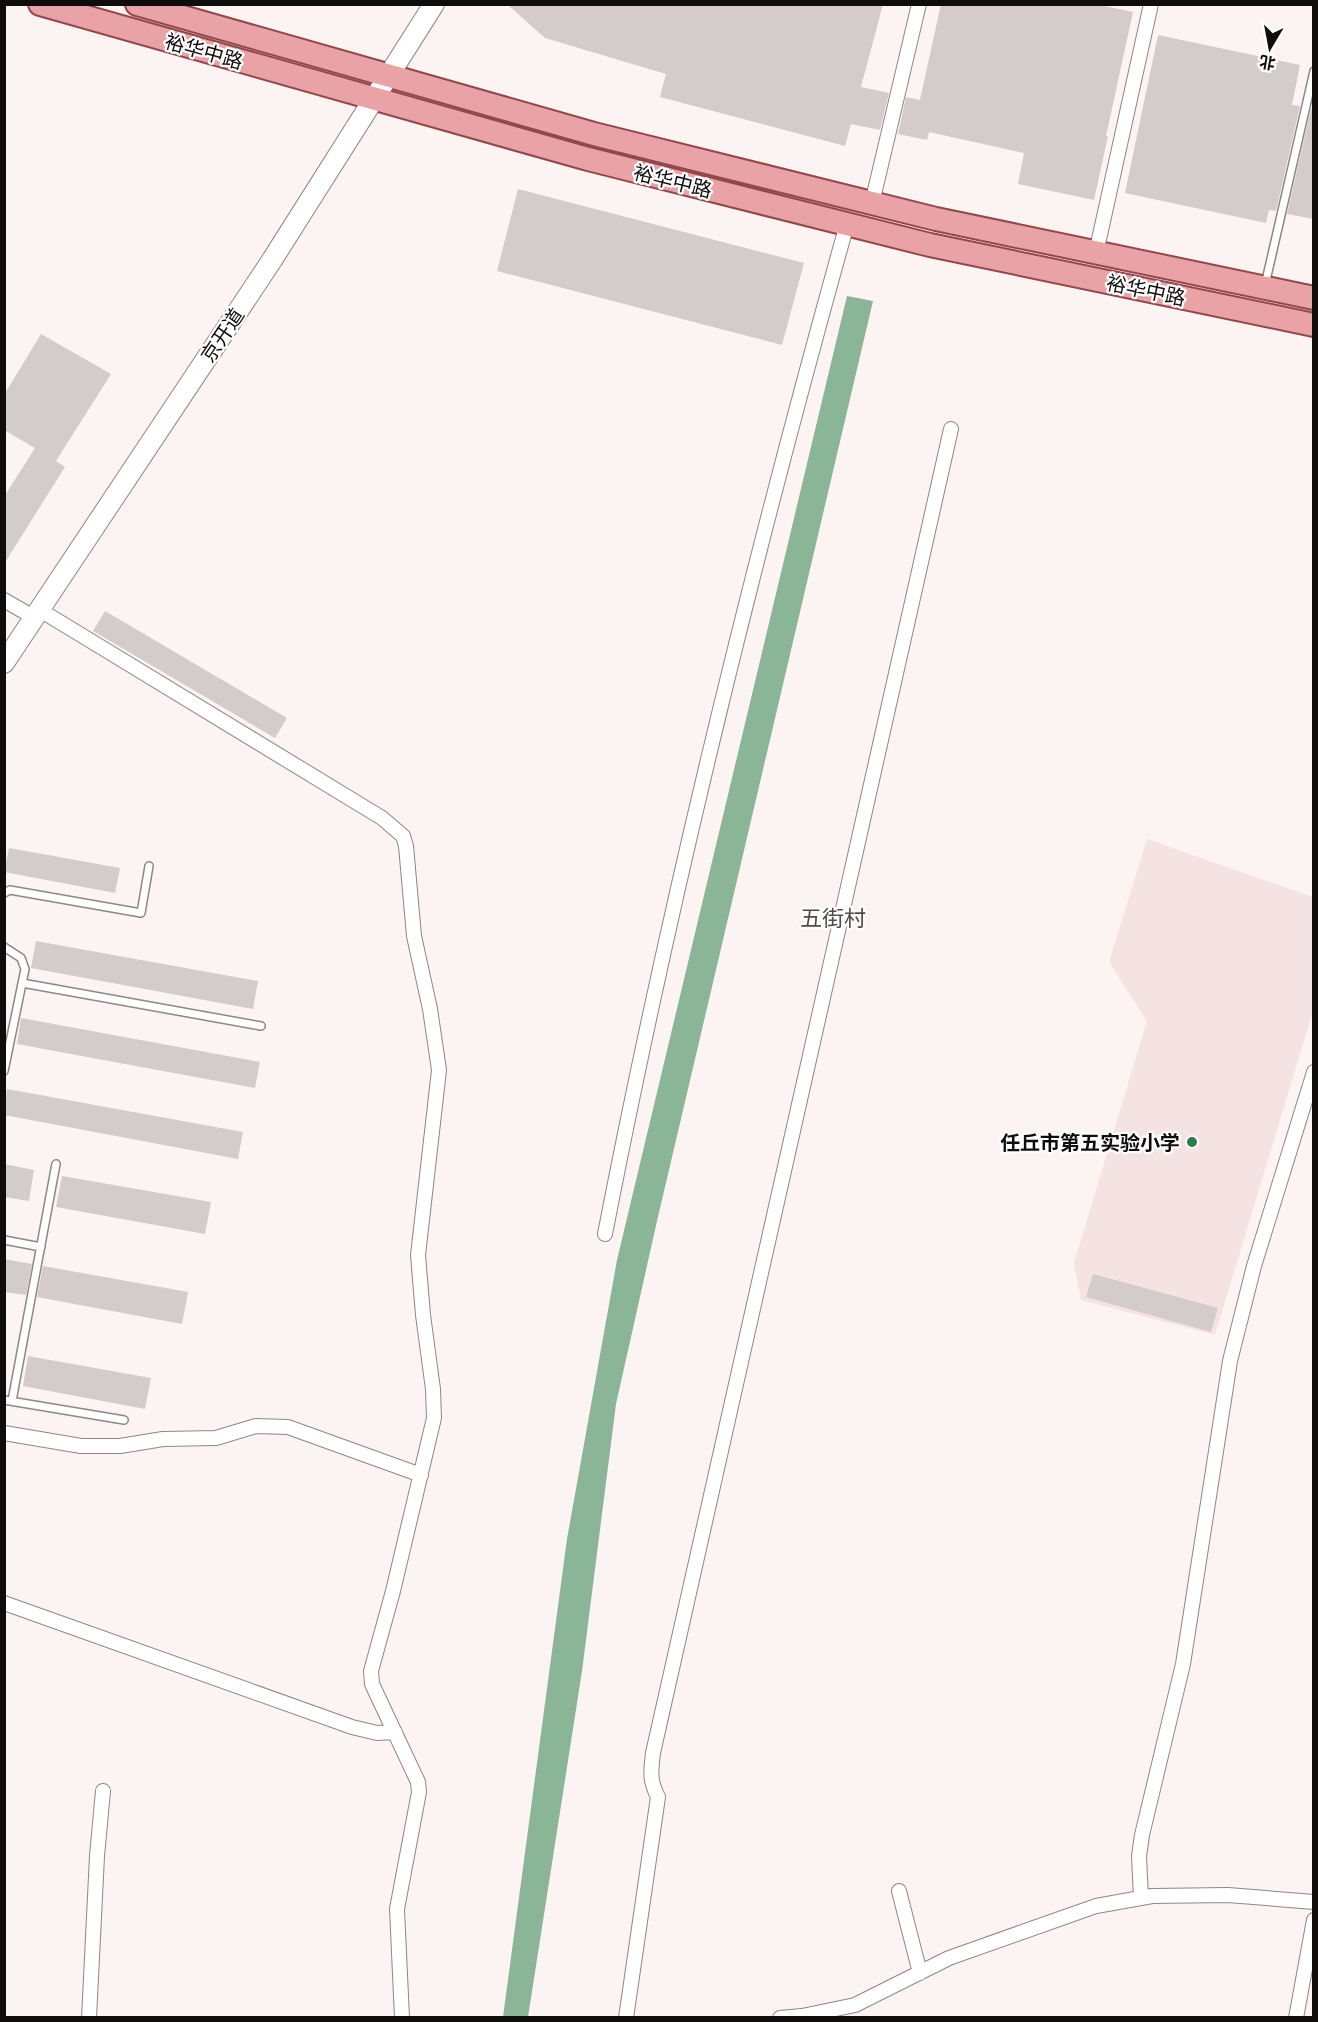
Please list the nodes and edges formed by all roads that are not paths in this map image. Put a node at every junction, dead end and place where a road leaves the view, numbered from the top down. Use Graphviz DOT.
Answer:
graph roads {
  1 [pos="40,4"];
  2 [pos="137,4"];
  3 [pos="434,4"];
  4 [pos="919,4"];
  5 [pos="1151,4"];
  6 [pos="1314,71"];
  7 [pos="389,76"];
  8 [pos="375,99"];
  9 [pos="872,203"];
  10 [pos="847,224"];
  11 [pos="1096,253"];
  12 [pos="1264,288"];
  13 [pos="1314,298"];
  14 [pos="1314,326"];
  15 [pos="951,429"];
  16 [pos="4,600"];
  17 [pos="37,614"];
  18 [pos="4,663"];
  19 [pos="149,866"];
  20 [pos="4,893"];
  21 [pos="4,947"];
  22 [pos="22,983"];
  23 [pos="261,1026"];
  24 [pos="4,1071"];
  25 [pos="1314,1072"];
  26 [pos="56,1164"];
  27 [pos="606,1234"];
  28 [pos="4,1240"];
  29 [pos="40,1247"];
  30 [pos="8,1400"];
  31 [pos="124,1420"];
  32 [pos="4,1433"];
  33 [pos="421,1475"];
  34 [pos="4,1603"];
  35 [pos="394,1732"];
  36 [pos="103,1791"];
  37 [pos="899,1891"];
  38 [pos="1141,1898"];
  39 [pos="1314,1902"];
  40 [pos="1314,1920"];
  41 [pos="920,1973"];
  42 [pos="89,2018"];
  43 [pos="402,2018"];
  44 [pos="626,2018"];
  45 [pos="780,2018"];
  46 [pos="1296,2018"];
  1 -- 8 [label="main road, 裕华中路"];
  2 -- 7 [label="main road, 裕华中路"];
  3 -- 7 [label="main road, 京开道"];
  4 -- 9 [label="street"];
  5 -- 11 [label="street"];
  6 -- 12 [label="lane"];
  7 -- 8 [label="main road, 京开道"];
  7 -- 9 [label="main road, 裕华中路"];
  8 -- 10 [label="main road, 裕华中路"];
  8 -- 17 [label="main road, 京开道"];
  9 -- 11 [label="main road, 裕华中路"];
  10 -- 14 [label="main road, 裕华中路"];
  10 -- 27 [label="street"];
  11 -- 12 [label="main road, 裕华中路"];
  12 -- 13 [label="main road, 裕华中路"];
  15 -- 44 [label="street"];
  16 -- 17 [label="street"];
  17 -- 18 [label="main road, 京开道"];
  17 -- 33 [label="street"];
  19 -- 20 [label="lane"];
  21 -- 22 [label="lane"];
  22 -- 23 [label="lane"];
  22 -- 24 [label="lane"];
  25 -- 38 [label="street"];
  26 -- 29 [label="lane"];
  28 -- 29 [label="lane"];
  29 -- 30 [label="lane"];
  30 -- 31 [label="lane"];
  32 -- 33 [label="street"];
  33 -- 35 [label="street"];
  34 -- 35 [label="street"];
  35 -- 43 [label="street"];
  36 -- 42 [label="street"];
  37 -- 41 [label="street"];
  38 -- 39 [label="street"];
  38 -- 41 [label="street"];
  40 -- 46 [label="street"];
  41 -- 45 [label="street"];
}
